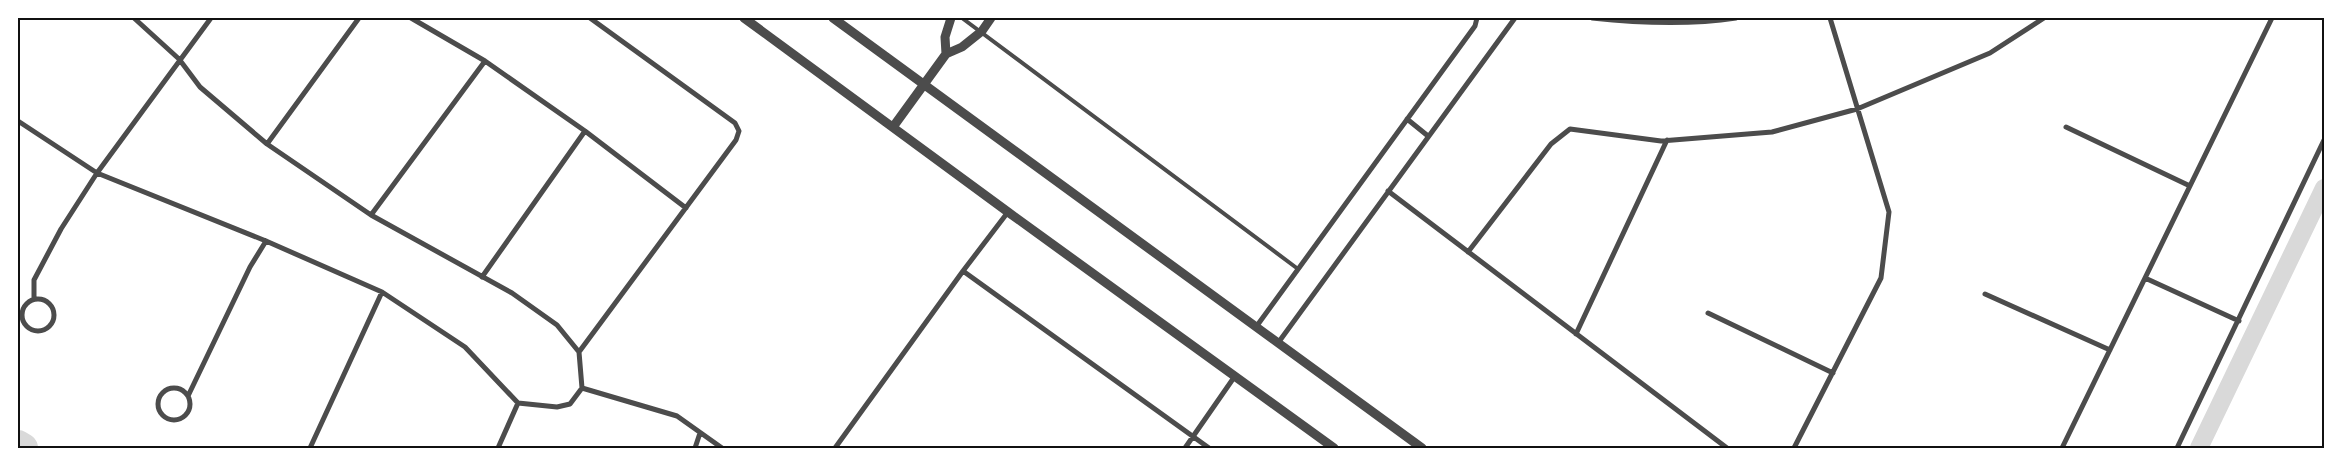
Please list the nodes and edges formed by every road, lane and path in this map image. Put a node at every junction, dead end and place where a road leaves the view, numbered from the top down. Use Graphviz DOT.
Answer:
graph roads {
  1 [pos="134,18"];
  2 [pos="211,18"];
  3 [pos="359,18"];
  4 [pos="411,18"];
  5 [pos="590,18"];
  6 [pos="744,18"];
  7 [pos="833,18"];
  8 [pos="951,18"];
  9 [pos="962,18"];
  10 [pos="991,18"];
  11 [pos="1477,18"];
  12 [pos="1515,18"];
  13 [pos="1592,18"];
  14 [pos="1736,18"];
  15 [pos="1830,18"];
  16 [pos="2044,18"];
  17 [pos="2272,18"];
  18 [pos="982,31"];
  19 [pos="946,54"];
  20 [pos="179,59"];
  21 [pos="484,61"];
  22 [pos="924,84"];
  23 [pos="1857,109"];
  24 [pos="1407,119"];
  25 [pos="18,121"];
  26 [pos="893,126"];
  27 [pos="2066,127"];
  28 [pos="585,131"];
  29 [pos="1428,136"];
  30 [pos="1666,140"];
  31 [pos="2324,140"];
  32 [pos="267,144"];
  33 [pos="97,173"];
  34 [pos="2190,186"];
  35 [pos="1388,191"];
  36 [pos="686,208"];
  37 [pos="1008,212"];
  38 [pos="372,215"];
  39 [pos="266,241"];
  40 [pos="1468,252"];
  41 [pos="1298,269"];
  42 [pos="962,271"];
  43 [pos="482,277"];
  44 [pos="2145,278"];
  45 [pos="382,292"];
  46 [pos="1985,294"];
  47 [pos="34,299"];
  48 [pos="1708,314"];
  49 [pos="2239,321"];
  50 [pos="1256,327"];
  51 [pos="1576,334"];
  52 [pos="1278,344"];
  53 [pos="2110,350"];
  54 [pos="579,352"];
  55 [pos="1833,373"];
  56 [pos="1235,376"];
  57 [pos="582,388"];
  58 [pos="188,396"];
  59 [pos="518,404"];
  60 [pos="700,433"];
  61 [pos="1194,437"];
  62 [pos="310,448"];
  63 [pos="498,448"];
  64 [pos="695,448"];
  65 [pos="722,448"];
  66 [pos="836,448"];
  67 [pos="1185,448"];
  68 [pos="1209,448"];
  69 [pos="1334,448"];
  70 [pos="1422,448"];
  71 [pos="1727,448"];
  72 [pos="1794,448"];
  73 [pos="2062,448"];
  74 [pos="2177,448"];
  1 -- 20 [label="street"];
  2 -- 20 [label="street"];
  3 -- 32 [label="street"];
  4 -- 21 [label="street"];
  5 -- 36 [label="street"];
  6 -- 26 [label="street"];
  7 -- 22 [label="street"];
  8 -- 19 [label="street"];
  9 -- 18 [label="lane"];
  10 -- 18 [label="street"];
  11 -- 24 [label="street"];
  12 -- 29 [label="street"];
  13 -- 14 [label="street"];
  15 -- 23 [label="street"];
  16 -- 23 [label="street"];
  17 -- 34 [label="street"];
  18 -- 19 [label="street"];
  18 -- 41 [label="lane"];
  19 -- 22 [label="street"];
  20 -- 32 [label="street"];
  20 -- 33 [label="street"];
  21 -- 28 [label="street"];
  21 -- 38 [label="street"];
  22 -- 26 [label="street"];
  22 -- 50 [label="street"];
  23 -- 30 [label="street"];
  23 -- 55 [label="street"];
  24 -- 29 [label="street"];
  24 -- 41 [label="street"];
  25 -- 33 [label="street"];
  26 -- 37 [label="street"];
  27 -- 34 [label="street"];
  28 -- 36 [label="street"];
  28 -- 43 [label="street"];
  29 -- 35 [label="street"];
  30 -- 40 [label="street"];
  30 -- 51 [label="street"];
  31 -- 49 [label="street"];
  32 -- 38 [label="street"];
  33 -- 39 [label="street"];
  33 -- 47 [label="street"];
  34 -- 44 [label="street"];
  35 -- 40 [label="street"];
  35 -- 52 [label="street"];
  36 -- 54 [label="street"];
  37 -- 42 [label="street"];
  37 -- 56 [label="street"];
  38 -- 43 [label="street"];
  39 -- 45 [label="street"];
  39 -- 58 [label="street"];
  40 -- 51 [label="street"];
  41 -- 50 [label="street"];
  42 -- 61 [label="street"];
  42 -- 66 [label="street"];
  43 -- 54 [label="street"];
  44 -- 49 [label="street"];
  44 -- 53 [label="street"];
  45 -- 59 [label="street"];
  45 -- 62 [label="street"];
  46 -- 53 [label="street"];
  47 -- 47 [label="street"];
  48 -- 55 [label="street"];
  49 -- 74 [label="street"];
  50 -- 52 [label="street"];
  51 -- 71 [label="street"];
  52 -- 70 [label="street"];
  53 -- 73 [label="street"];
  54 -- 57 [label="street"];
  55 -- 72 [label="street"];
  56 -- 61 [label="street"];
  56 -- 69 [label="street"];
  57 -- 59 [label="street"];
  57 -- 60 [label="street"];
  58 -- 58 [label="street"];
  59 -- 63 [label="street"];
  60 -- 64 [label="street"];
  60 -- 65 [label="street"];
  61 -- 67 [label="street"];
  61 -- 68 [label="street"];
}
